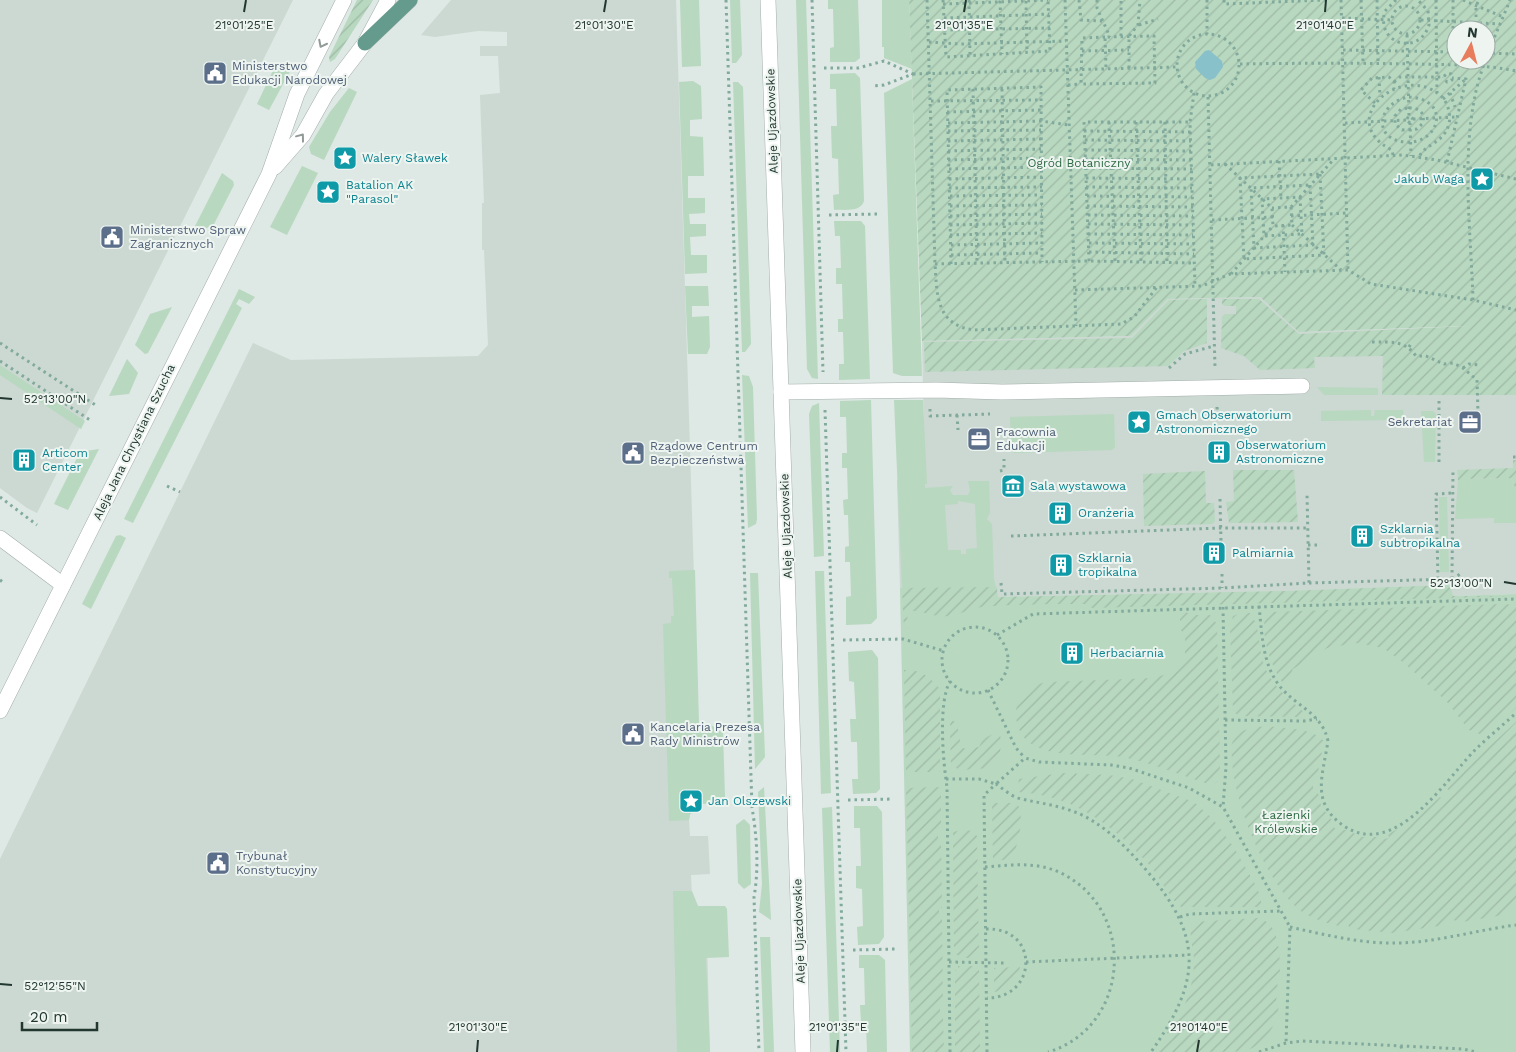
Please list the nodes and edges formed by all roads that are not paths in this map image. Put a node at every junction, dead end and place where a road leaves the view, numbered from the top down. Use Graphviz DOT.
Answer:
graph roads {
  1 [pos="344,0"];
  2 [pos="388,0"];
  3 [pos="410,0"];
  4 [pos="768,0"];
  5 [pos="365,43"];
  6 [pos="269,174"];
  7 [pos="1302,386"];
  8 [pos="781,392"];
  9 [pos="0,538"];
  10 [pos="63,585"];
  11 [pos="0,711"];
  12 [pos="803,1052"];
  1 -- 6 [label="street, Aleja Jana Chrystiana Szucha, one-way"];
  2 -- 5 [label="street, Aleja Jana Chrystiana Szucha"];
  3 -- 5 [label="main road"];
  4 -- 8 [label="street, Aleje Ujazdowskie"];
  6 -- 5 [label="street, Aleja Jana Chrystiana Szucha, one-way"];
  6 -- 10 [label="street, Aleja Jana Chrystiana Szucha"];
  7 -- 8 [label="street"];
  8 -- 12 [label="street, Aleje Ujazdowskie"];
  9 -- 10 [label="street"];
  10 -- 11 [label="street, Aleja Jana Chrystiana Szucha"];
}
